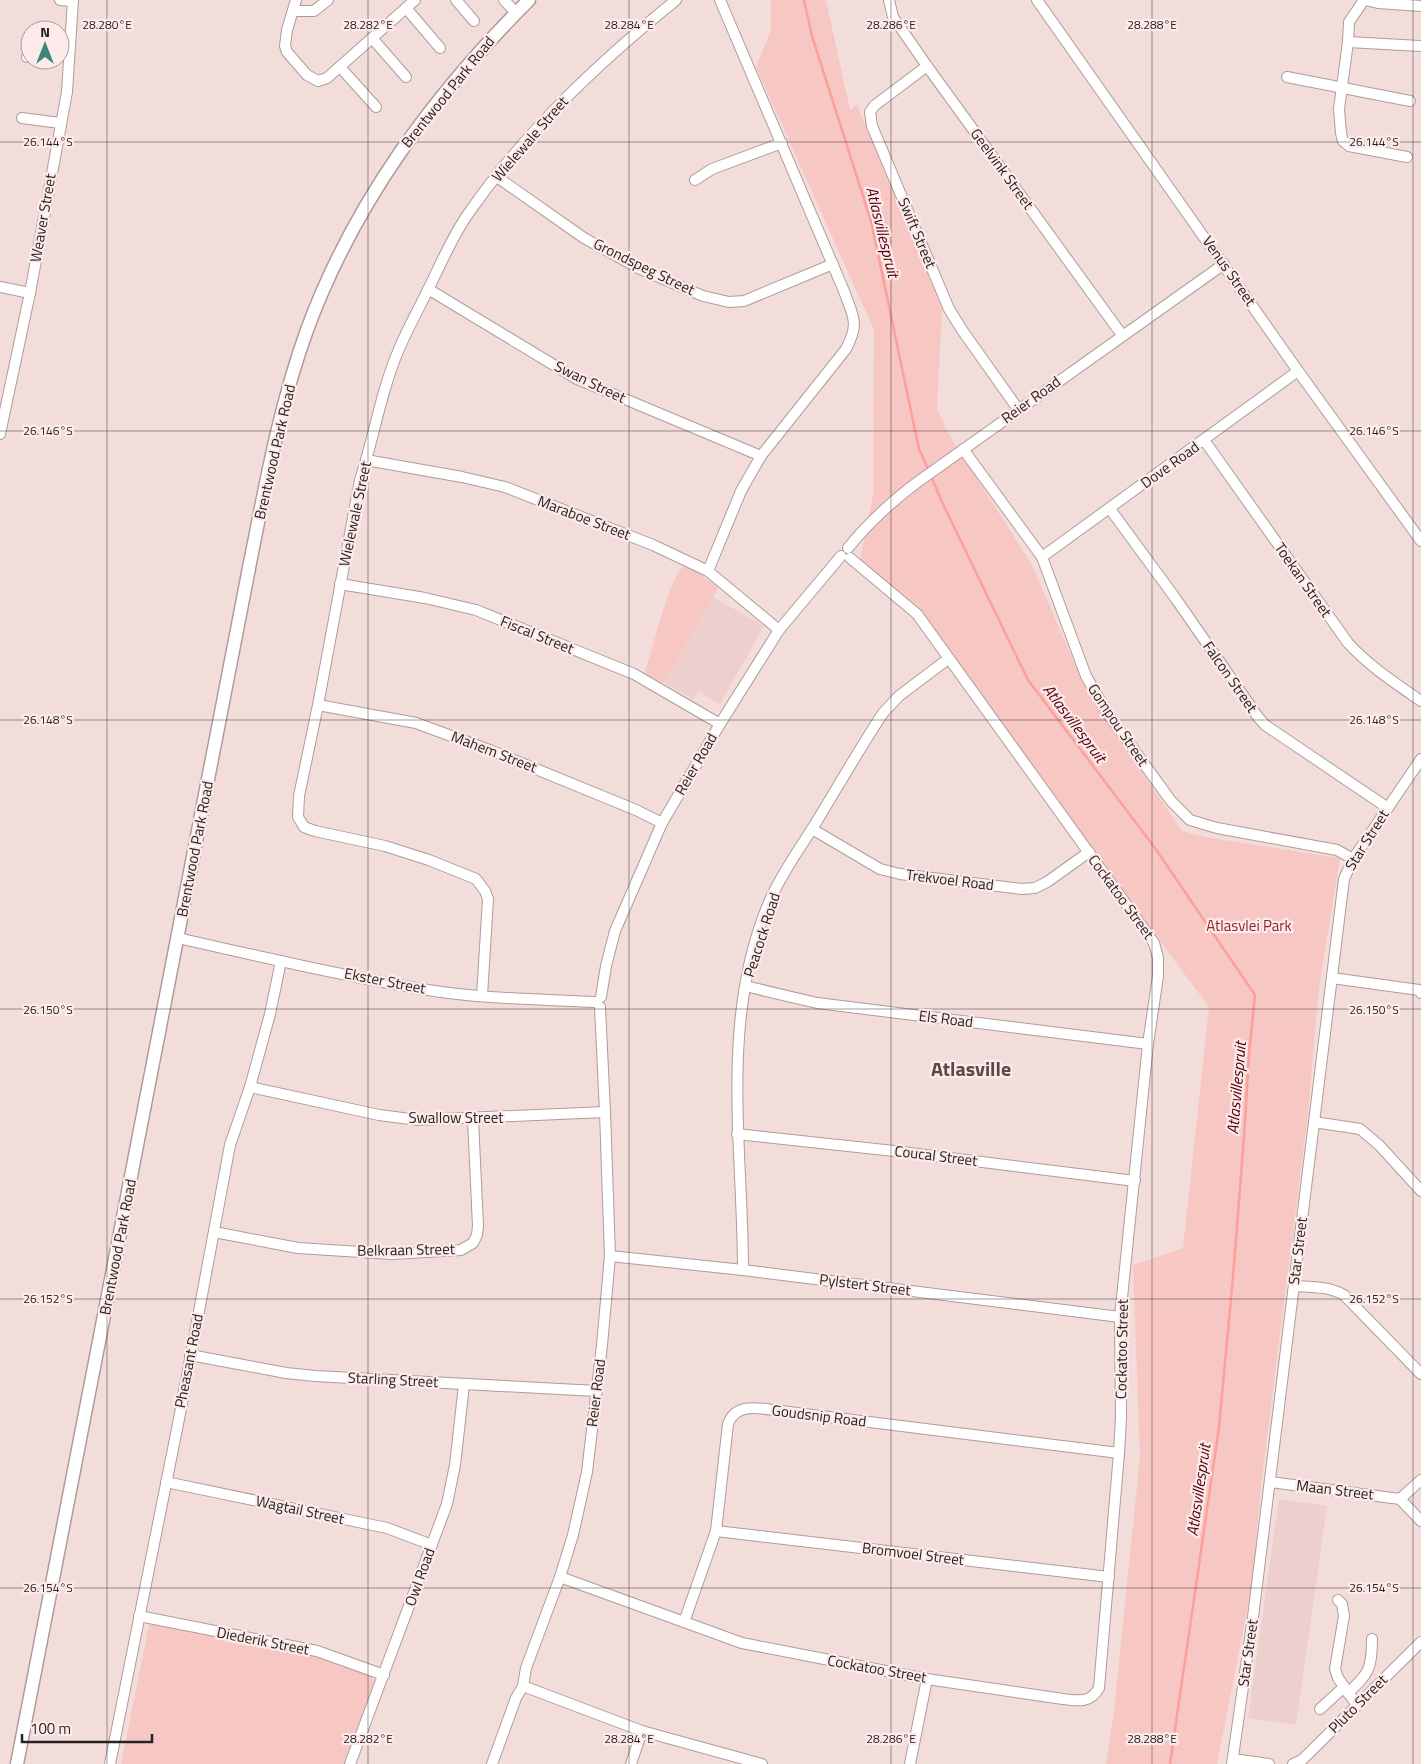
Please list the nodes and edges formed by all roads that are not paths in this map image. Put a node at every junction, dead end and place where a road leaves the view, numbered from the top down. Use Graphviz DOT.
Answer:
graph roads {
  1 [pos="60,0"];
  2 [pos="73,0"];
  3 [pos="296,0"];
  4 [pos="328,0"];
  5 [pos="415,0"];
  6 [pos="456,0"];
  7 [pos="504,0"];
  8 [pos="529,0"];
  9 [pos="676,0"];
  10 [pos="720,0"];
  11 [pos="889,0"];
  12 [pos="1037,0"];
  13 [pos="1364,0"];
  14 [pos="1421,6"];
  15 [pos="406,8"];
  16 [pos="293,11"];
  17 [pos="516,13"];
  18 [pos="70,20"];
  19 [pos="474,21"];
  20 [pos="372,38"];
  21 [pos="1348,42"];
  22 [pos="1420,46"];
  23 [pos="440,48"];
  24 [pos="927,66"];
  25 [pos="340,67"];
  26 [pos="65,70"];
  27 [pos="406,77"];
  28 [pos="1287,77"];
  29 [pos="1342,88"];
  30 [pos="1410,101"];
  31 [pos="376,108"];
  32 [pos="22,118"];
  33 [pos="60,123"];
  34 [pos="782,143"];
  35 [pos="1407,157"];
  36 [pos="497,177"];
  37 [pos="695,180"];
  38 [pos="833,264"];
  39 [pos="1224,264"];
  40 [pos="0,287"];
  41 [pos="428,289"];
  42 [pos="30,292"];
  43 [pos="1122,335"];
  44 [pos="1298,371"];
  45 [pos="1018,409"];
  46 [pos="0,434"];
  47 [pos="1204,440"];
  48 [pos="963,450"];
  49 [pos="761,456"];
  50 [pos="366,460"];
  51 [pos="1110,509"];
  52 [pos="1421,541"];
  53 [pos="846,554"];
  54 [pos="1042,558"];
  55 [pos="708,571"];
  56 [pos="340,584"];
  57 [pos="779,630"];
  58 [pos="948,659"];
  59 [pos="1421,701"];
  60 [pos="318,705"];
  61 [pos="720,724"];
  62 [pos="1421,759"];
  63 [pos="1388,808"];
  64 [pos="662,823"];
  65 [pos="812,829"];
  66 [pos="1089,852"];
  67 [pos="1354,859"];
  68 [pos="178,938"];
  69 [pos="281,961"];
  70 [pos="1332,978"];
  71 [pos="745,986"];
  72 [pos="1420,990"];
  73 [pos="482,996"];
  74 [pos="599,1002"];
  75 [pos="1148,1044"];
  76 [pos="250,1087"];
  77 [pos="606,1112"];
  78 [pos="473,1119"];
  79 [pos="1314,1122"];
  80 [pos="737,1134"];
  81 [pos="1135,1181"];
  82 [pos="1421,1191"];
  83 [pos="214,1232"];
  84 [pos="610,1256"];
  85 [pos="742,1270"];
  86 [pos="1294,1286"];
  87 [pos="1120,1317"];
  88 [pos="190,1355"];
  89 [pos="1421,1374"];
  90 [pos="464,1384"];
  91 [pos="597,1391"];
  92 [pos="1120,1453"];
  93 [pos="1421,1480"];
  94 [pos="166,1482"];
  95 [pos="1270,1482"];
  96 [pos="1400,1498"];
  97 [pos="1421,1521"];
  98 [pos="716,1531"];
  99 [pos="432,1545"];
  100 [pos="560,1577"];
  101 [pos="1109,1578"];
  102 [pos="1338,1600"];
  103 [pos="139,1616"];
  104 [pos="684,1622"];
  105 [pos="1372,1639"];
  106 [pos="1421,1642"];
  107 [pos="384,1675"];
  108 [pos="926,1678"];
  109 [pos="524,1686"];
  110 [pos="1346,1690"];
  111 [pos="1357,1705"];
  112 [pos="1320,1709"];
  113 [pos="642,1732"];
  114 [pos="1233,1762"];
  115 [pos="17,1764"];
  116 [pos="110,1764"];
  117 [pos="350,1764"];
  118 [pos="492,1764"];
  119 [pos="631,1764"];
  120 [pos="762,1764"];
  121 [pos="910,1764"];
  122 [pos="1269,1764"];
  123 [pos="1293,1764"];
  1 -- 2 [label="street"];
  2 -- 18 [label="street, Weaver Street"];
  3 -- 16 [label="street"];
  4 -- 16 [label="street"];
  5 -- 15 [label="street"];
  6 -- 19 [label="street"];
  7 -- 17 [label="street"];
  8 -- 17 [label="street, Brentwood Park Road"];
  9 -- 36 [label="street, Wielewale Street"];
  10 -- 34 [label="street"];
  11 -- 24 [label="street, Geelvink Street"];
  12 -- 39 [label="street, Venus Street"];
  13 -- 14 [label="street"];
  13 -- 21 [label="street"];
  15 -- 20 [label="street"];
  15 -- 23 [label="street"];
  16 -- 25 [label="street"];
  17 -- 68 [label="street, Brentwood Park Road"];
  20 -- 25 [label="street"];
  20 -- 27 [label="street"];
  21 -- 22 [label="street"];
  21 -- 29 [label="street"];
  24 -- 43 [label="street, Geelvink Street"];
  24 -- 45 [label="street, Swift Street"];
  25 -- 31 [label="street"];
  26 -- 33 [label="street, Weaver Street"];
  28 -- 29 [label="street"];
  29 -- 30 [label="street"];
  29 -- 35 [label="street"];
  32 -- 33 [label="street"];
  33 -- 42 [label="street, Weaver Street"];
  34 -- 37 [label="street"];
  34 -- 38 [label="street"];
  36 -- 38 [label="street, Grondspeg Street"];
  36 -- 41 [label="street, Wielewale Street"];
  38 -- 49 [label="street"];
  39 -- 43 [label="street, Reier Road"];
  39 -- 44 [label="street, Venus Street"];
  40 -- 42 [label="street"];
  41 -- 49 [label="street, Swan Street"];
  41 -- 50 [label="street, Wielewale Street"];
  42 -- 46 [label="street, Weaver Street"];
  43 -- 45 [label="street, Reier Road"];
  44 -- 47 [label="street, Dove Road"];
  44 -- 52 [label="street, Venus Street"];
  45 -- 48 [label="street, Reier Road"];
  47 -- 51 [label="street, Dove Road"];
  47 -- 59 [label="street, Toekan Street"];
  48 -- 53 [label="street, Reier Road"];
  48 -- 54 [label="street, Gompou Street"];
  49 -- 55 [label="street"];
  50 -- 55 [label="street, Maraboe Street"];
  50 -- 56 [label="street, Wielewale Street"];
  51 -- 54 [label="street, Dove Road"];
  51 -- 63 [label="street, Falcon Street"];
  53 -- 57 [label="street, Reier Road"];
  53 -- 58 [label="street, Cockatoo Street"];
  54 -- 67 [label="street, Gompou Street"];
  55 -- 57 [label="street, Maraboe Street"];
  56 -- 60 [label="street, Wielewale Street"];
  56 -- 61 [label="street, Fiscal Street"];
  57 -- 61 [label="street, Reier Road"];
  58 -- 65 [label="street, Peacock Road"];
  58 -- 66 [label="street, Cockatoo Street"];
  60 -- 64 [label="street, Mahem Street"];
  60 -- 73 [label="street, Wielewale Street"];
  61 -- 64 [label="street, Reier Road"];
  62 -- 63 [label="street, Star Street"];
  63 -- 67 [label="street, Star Street"];
  64 -- 74 [label="street, Reier Road"];
  65 -- 66 [label="street, Trekvoel Road"];
  65 -- 71 [label="street, Peacock Road"];
  66 -- 75 [label="street, Cockatoo Street"];
  67 -- 70 [label="street, Star Street"];
  68 -- 69 [label="street, Ekster Street"];
  68 -- 115 [label="street, Brentwood Park Road"];
  69 -- 73 [label="street, Ekster Street"];
  69 -- 76 [label="street, Pheasant Road"];
  70 -- 72 [label="street"];
  70 -- 79 [label="street, Star Street"];
  71 -- 75 [label="street, Els Road"];
  71 -- 80 [label="street, Peacock Road"];
  73 -- 74 [label="street, Ekster Street"];
  74 -- 77 [label="street, Reier Road"];
  75 -- 81 [label="street, Cockatoo Street"];
  76 -- 78 [label="street, Swallow Street"];
  76 -- 83 [label="street, Pheasant Road"];
  77 -- 78 [label="street, Swallow Street"];
  77 -- 84 [label="street, Reier Road"];
  78 -- 83 [label="street, Belkraan Street"];
  79 -- 82 [label="street"];
  79 -- 86 [label="street, Star Street"];
  80 -- 81 [label="street, Coucal Street"];
  80 -- 85 [label="street, Peacock Road"];
  81 -- 87 [label="street, Cockatoo Street"];
  83 -- 88 [label="street, Pheasant Road"];
  84 -- 85 [label="street, Pylstert Street"];
  84 -- 91 [label="street, Reier Road"];
  85 -- 87 [label="street, Pylstert Street"];
  86 -- 89 [label="street"];
  86 -- 95 [label="street, Star Street"];
  87 -- 92 [label="street, Cockatoo Street"];
  88 -- 90 [label="street, Starling Street"];
  88 -- 94 [label="street, Pheasant Road"];
  90 -- 91 [label="street, Starling Street"];
  90 -- 99 [label="street, Owl Road"];
  91 -- 100 [label="street, Reier Road"];
  92 -- 98 [label="street, Goudsnip Road"];
  92 -- 101 [label="street, Cockatoo Street"];
  93 -- 96 [label="street"];
  94 -- 99 [label="street, Wagtail Street"];
  94 -- 103 [label="street, Pheasant Road"];
  95 -- 96 [label="street, Maan Street"];
  95 -- 114 [label="street, Star Street"];
  96 -- 97 [label="street"];
  98 -- 101 [label="street, Bromvoel Street"];
  98 -- 104 [label="street, Goudsnip Road"];
  99 -- 107 [label="street, Owl Road"];
  100 -- 104 [label="street, Cockatoo Street"];
  100 -- 109 [label="street, Reier Road"];
  101 -- 108 [label="street, Cockatoo Street"];
  102 -- 110 [label="street"];
  103 -- 107 [label="street, Diederik Street"];
  103 -- 116 [label="street, Pheasant Road"];
  104 -- 108 [label="street, Cockatoo Street"];
  105 -- 110 [label="street"];
  106 -- 111 [label="street, Pluto Street"];
  107 -- 117 [label="street, Owl Road"];
  108 -- 121 [label="street"];
  109 -- 113 [label="street"];
  109 -- 118 [label="street, Reier Road"];
  110 -- 111 [label="street"];
  110 -- 112 [label="street"];
  111 -- 123 [label="street, Pluto Street"];
  113 -- 119 [label="street"];
  113 -- 120 [label="street"];
  114 -- 122 [label="street"];
}
